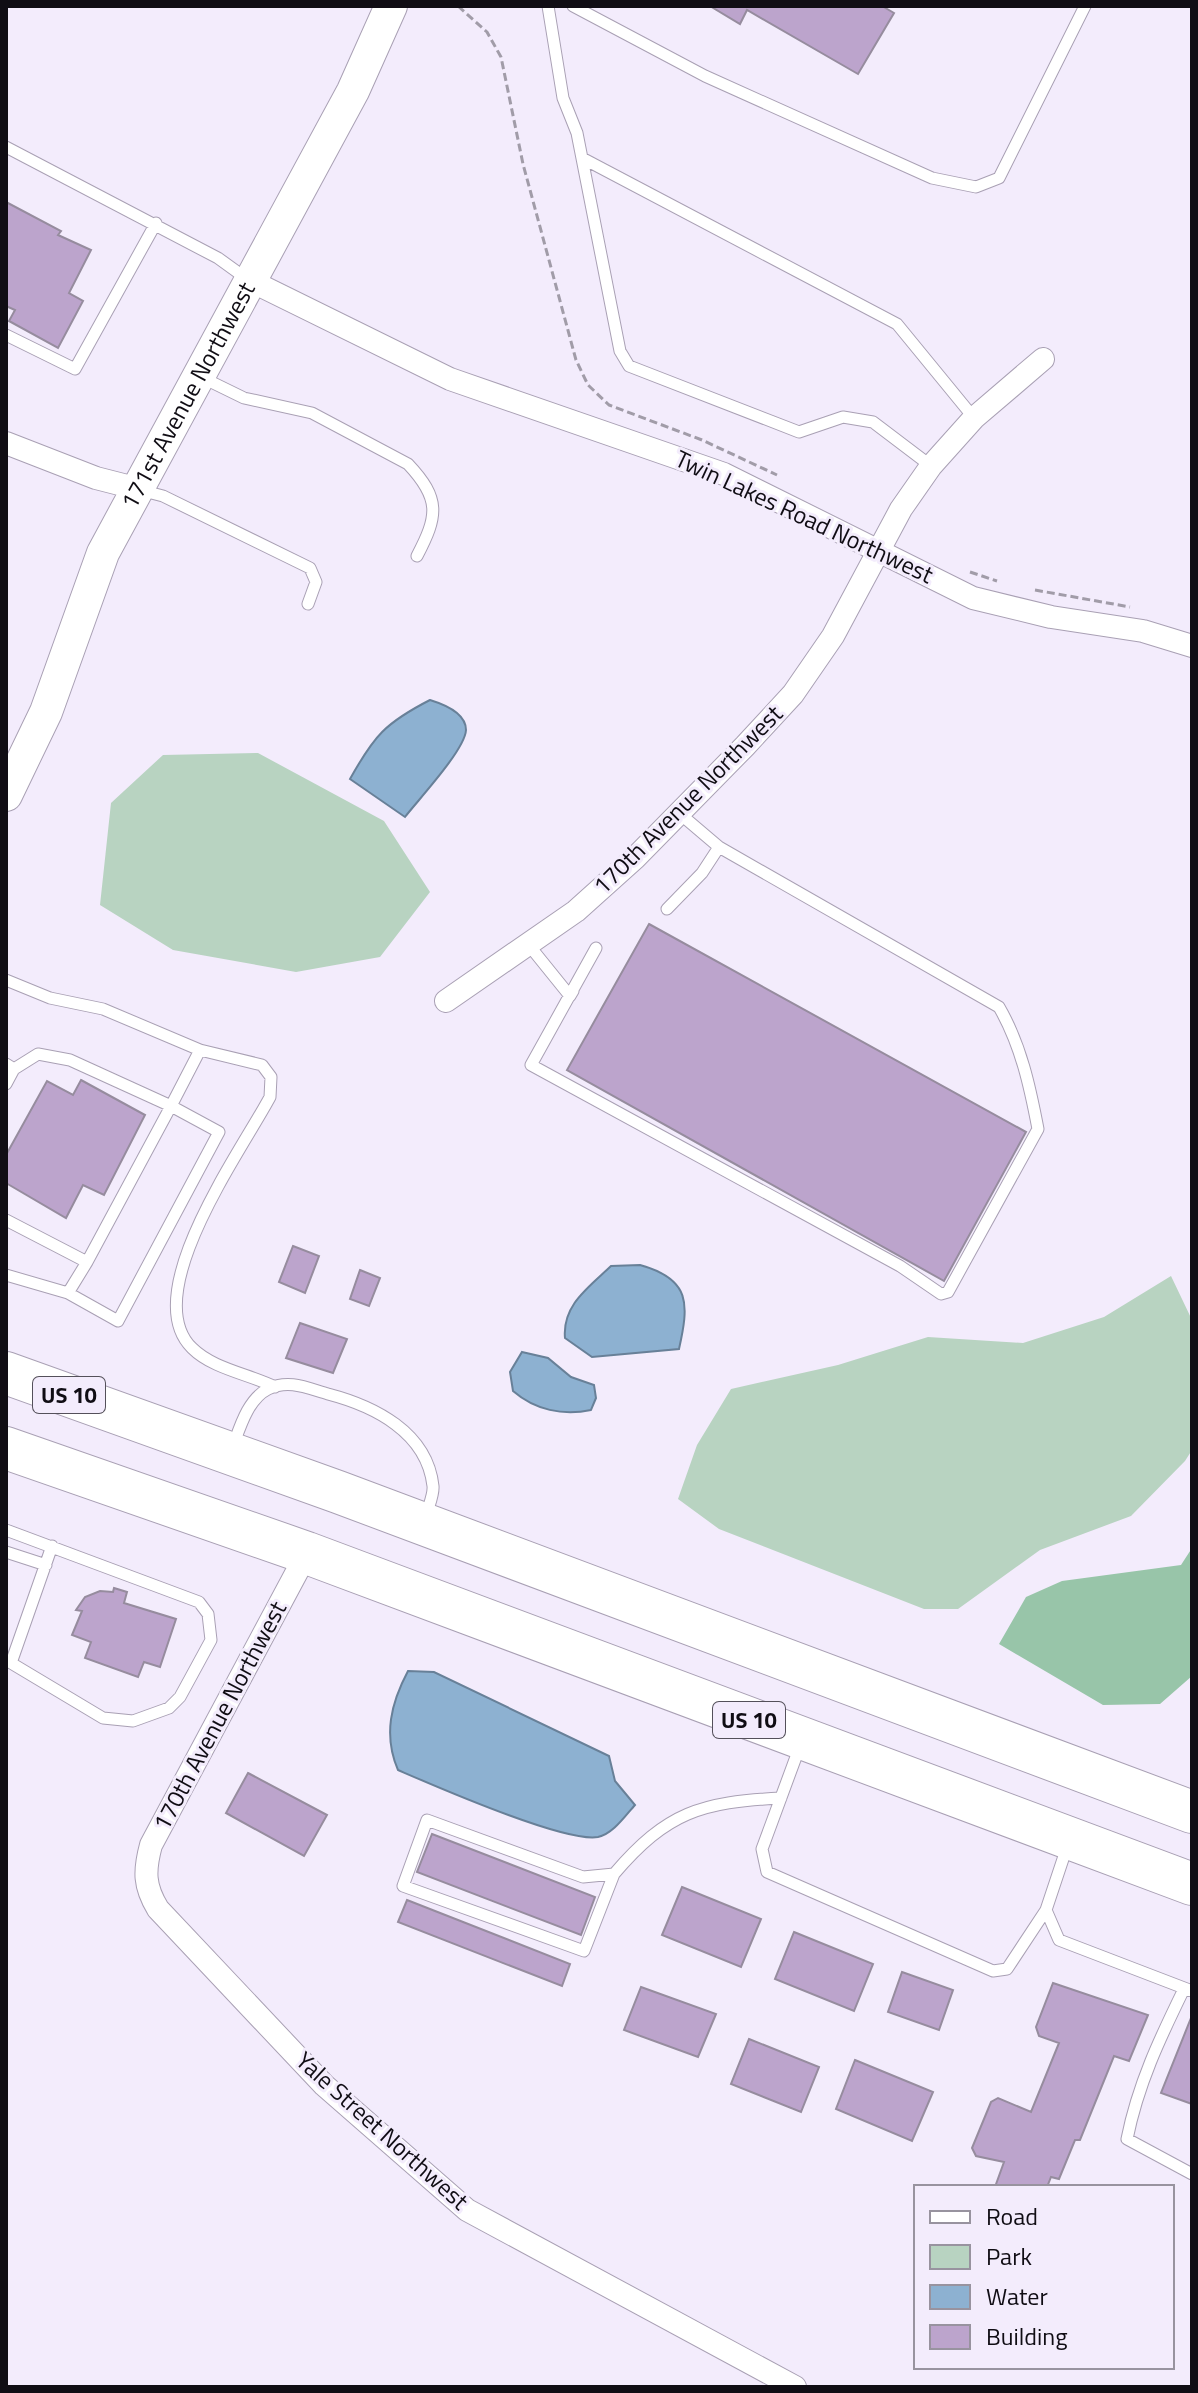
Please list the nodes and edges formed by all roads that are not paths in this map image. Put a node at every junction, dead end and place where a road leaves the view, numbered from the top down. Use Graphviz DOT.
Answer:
graph roads {
  1 [pos="391,6"];
  2 [pos="548,6"];
  3 [pos="573,6"];
  4 [pos="1085,6"];
  5 [pos="6,147"];
  6 [pos="582,158"];
  7 [pos="156,223"];
  8 [pos="249,280"];
  9 [pos="6,335"];
  10 [pos="1043,359"];
  11 [pos="199,376"];
  12 [pos="974,418"];
  13 [pos="6,443"];
  14 [pos="931,466"];
  15 [pos="135,488"];
  16 [pos="879,551"];
  17 [pos="417,556"];
  18 [pos="308,604"];
  19 [pos="1192,646"];
  20 [pos="6,795"];
  21 [pos="679,813"];
  22 [pos="719,847"];
  23 [pos="667,909"];
  24 [pos="528,944"];
  25 [pos="596,948"];
  26 [pos="6,980"];
  27 [pos="570,996"];
  28 [pos="446,1001"];
  29 [pos="200,1050"];
  30 [pos="10,1066"];
  31 [pos="6,1084"];
  32 [pos="171,1106"];
  33 [pos="6,1220"];
  34 [pos="87,1262"];
  35 [pos="6,1275"];
  36 [pos="68,1293"];
  37 [pos="6,1373"];
  38 [pos="275,1387"];
  39 [pos="6,1448"];
  40 [pos="231,1452"];
  41 [pos="423,1524"];
  42 [pos="6,1530"];
  43 [pos="52,1546"];
  44 [pos="6,1552"];
  45 [pos="307,1553"];
  46 [pos="46,1565"];
  47 [pos="9,1662"];
  48 [pos="802,1740"];
  49 [pos="781,1798"];
  50 [pos="1192,1812"];
  51 [pos="1069,1839"];
  52 [pos="614,1874"];
  53 [pos="145,1882"];
  54 [pos="1192,1884"];
  55 [pos="1046,1910"];
  56 [pos="1188,1990"];
  57 [pos="1192,2174"];
  58 [pos="795,2387"];
  1 -- 8 [label="street, 171st Avenue Northwest"];
  2 -- 6 [label="lane"];
  3 -- 4 [label="lane"];
  5 -- 7 [label="lane"];
  6 -- 12 [label="lane"];
  6 -- 14 [label="lane"];
  7 -- 8 [label="lane"];
  7 -- 9 [label="lane"];
  8 -- 11 [label="street, 171st Avenue Northwest"];
  8 -- 16 [label="street, Twin Lakes Road Northwest"];
  10 -- 12 [label="street, 170th Avenue Northwest"];
  11 -- 15 [label="street, 171st Avenue Northwest"];
  11 -- 17 [label="lane"];
  12 -- 14 [label="street, 170th Avenue Northwest"];
  13 -- 15 [label="street"];
  14 -- 16 [label="street, 170th Avenue Northwest"];
  15 -- 18 [label="lane"];
  15 -- 20 [label="street, 171st Avenue Northwest"];
  16 -- 19 [label="street, Twin Lakes Road Northwest"];
  16 -- 21 [label="street, 170th Avenue Northwest"];
  21 -- 22 [label="lane"];
  21 -- 24 [label="street, 170th Avenue Northwest"];
  22 -- 23 [label="lane"];
  22 -- 27 [label="lane"];
  24 -- 27 [label="lane"];
  24 -- 28 [label="street, 170th Avenue Northwest"];
  25 -- 27 [label="lane"];
  26 -- 29 [label="lane"];
  29 -- 32 [label="lane"];
  29 -- 38 [label="lane"];
  30 -- 31 [label="lane"];
  30 -- 32 [label="lane"];
  32 -- 34 [label="lane"];
  32 -- 36 [label="lane"];
  33 -- 34 [label="lane"];
  34 -- 36 [label="lane"];
  35 -- 36 [label="lane"];
  37 -- 40 [label="highway, US 10"];
  38 -- 40 [label="lane"];
  38 -- 41 [label="lane"];
  39 -- 45 [label="highway, US 10"];
  40 -- 41 [label="highway, US 10"];
  41 -- 50 [label="highway, US 10"];
  42 -- 43 [label="lane"];
  43 -- 46 [label="lane"];
  43 -- 47 [label="lane"];
  44 -- 46 [label="lane"];
  45 -- 48 [label="highway, US 10"];
  45 -- 53 [label="street, 170th Avenue Northwest"];
  46 -- 47 [label="lane"];
  48 -- 49 [label="lane"];
  48 -- 51 [label="highway, US 10"];
  49 -- 52 [label="lane"];
  49 -- 55 [label="lane"];
  51 -- 54 [label="highway, US 10"];
  51 -- 55 [label="lane"];
  52 -- 52 [label="lane"];
  53 -- 58 [label="street, Yale Street Northwest"];
  55 -- 56 [label="lane"];
  56 -- 57 [label="lane"];
}
